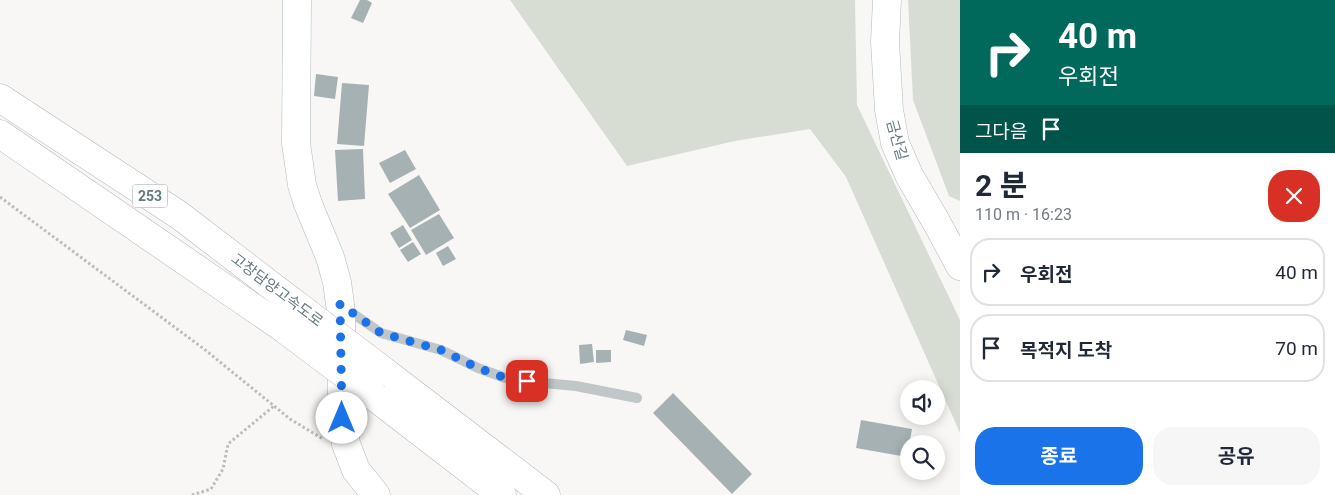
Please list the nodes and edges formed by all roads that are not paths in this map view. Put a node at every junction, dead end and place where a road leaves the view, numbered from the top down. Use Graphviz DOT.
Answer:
graph roads {
  1 [pos="297,0"];
  2 [pos="887,0"];
  3 [pos="0,98"];
  4 [pos="0,134"];
  5 [pos="960,266"];
  6 [pos="340,304"];
  7 [pos="637,398"];
  8 [pos="376,495"];
  9 [pos="502,495"];
  10 [pos="546,495"];
  1 -- 6 [label="main road"];
  2 -- 5 [label="main road, 금산길"];
  3 -- 10 [label="main road, 고창담양고속도로 / 253, bridge"];
  4 -- 9 [label="main road, 고창담양고속도로 / 253, bridge"];
  6 -- 7 [label="lane"];
  6 -- 8 [label="main road"];
}
